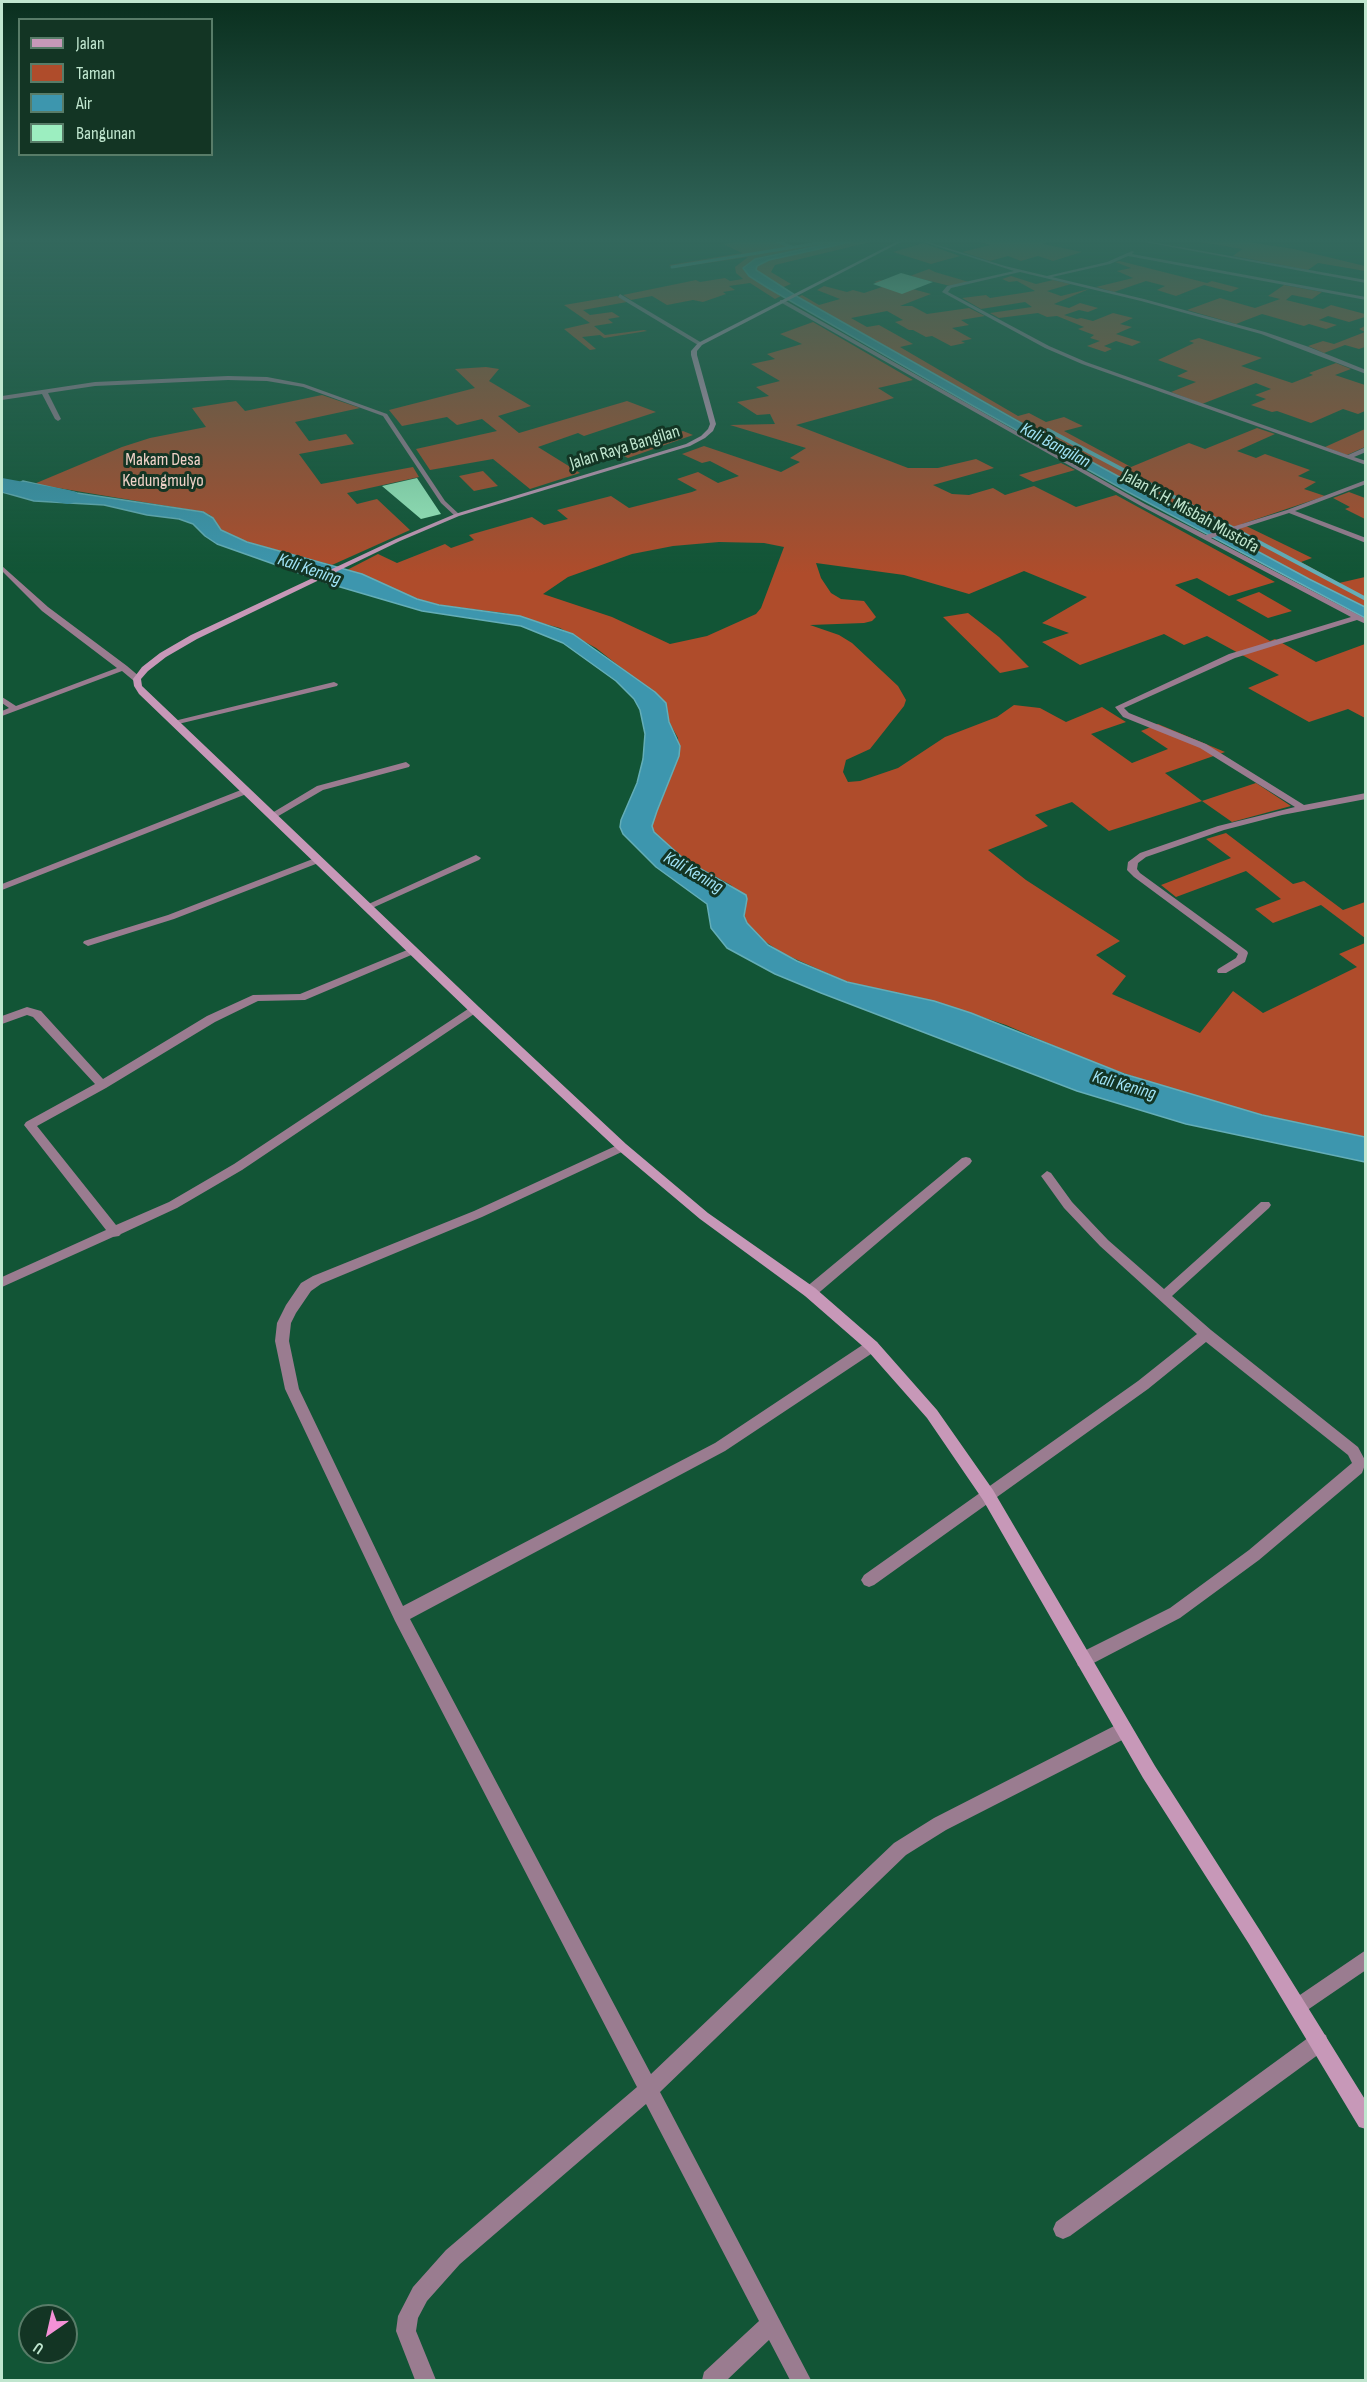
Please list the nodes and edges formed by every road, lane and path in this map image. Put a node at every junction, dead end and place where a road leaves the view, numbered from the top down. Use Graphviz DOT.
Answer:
graph roads {
  1 [pos="696,352"];
  2 [pos="876,352"];
  3 [pos="1059,352"];
  4 [pos="1317,352"];
  5 [pos="1365,372"];
  6 [pos="44,391"];
  7 [pos="2,398"];
  8 [pos="58,419"];
  9 [pos="1365,449"];
  10 [pos="1348,457"];
  11 [pos="1365,463"];
  12 [pos="1365,482"];
  13 [pos="1289,512"];
  14 [pos="457,515"];
  15 [pos="1205,537"];
  16 [pos="1365,541"];
  17 [pos="2,567"];
  18 [pos="1356,618"];
  19 [pos="1365,622"];
  20 [pos="124,668"];
  21 [pos="137,679"];
  22 [pos="334,684"];
  23 [pos="2,699"];
  24 [pos="15,709"];
  25 [pos="2,714"];
  26 [pos="174,722"];
  27 [pos="406,765"];
  28 [pos="246,791"];
  29 [pos="1365,796"];
  30 [pos="1303,808"];
  31 [pos="272,816"];
  32 [pos="476,858"];
  33 [pos="318,860"];
  34 [pos="2,887"];
  35 [pos="367,907"];
  36 [pos="88,943"];
  37 [pos="412,951"];
  38 [pos="1222,971"];
  39 [pos="474,1011"];
  40 [pos="2,1020"];
  41 [pos="102,1085"];
  42 [pos="622,1147"];
  43 [pos="966,1161"];
  44 [pos="1047,1176"];
  45 [pos="1265,1205"];
  46 [pos="115,1233"];
  47 [pos="2,1282"];
  48 [pos="810,1292"];
  49 [pos="1164,1296"];
  50 [pos="1206,1334"];
  51 [pos="872,1346"];
  52 [pos="988,1495"];
  53 [pos="869,1580"];
  54 [pos="400,1616"];
  55 [pos="1084,1660"];
  56 [pos="1124,1730"];
  57 [pos="1365,1959"];
  58 [pos="1297,2007"];
  59 [pos="1319,2042"];
  60 [pos="648,2090"];
  61 [pos="1365,2120"];
  62 [pos="1063,2229"];
  63 [pos="771,2324"];
  64 [pos="425,2380"];
  65 [pos="712,2380"];
  66 [pos="801,2380"];
  1 -- 14 [label="main road, Jalan Raya Bangilan"];
  2 -- 15 [label="street, Jalan K.H. Misbah Mustofa"];
  3 -- 10 [label="street"];
  4 -- 5 [label="street"];
  6 -- 7 [label="street"];
  6 -- 8 [label="street"];
  6 -- 14 [label="street"];
  9 -- 10 [label="street"];
  10 -- 11 [label="street"];
  12 -- 13 [label="street"];
  13 -- 15 [label="street"];
  13 -- 16 [label="street"];
  14 -- 21 [label="main road, Jalan Raya Bangilan"];
  15 -- 18 [label="street, Jalan K.H. Misbah Mustofa"];
  17 -- 20 [label="street"];
  18 -- 19 [label="street, Jalan K.H. Misbah Mustofa"];
  18 -- 30 [label="street"];
  20 -- 21 [label="street"];
  20 -- 24 [label="street"];
  21 -- 26 [label="main road"];
  22 -- 26 [label="street"];
  23 -- 24 [label="street"];
  24 -- 25 [label="street"];
  26 -- 28 [label="main road"];
  27 -- 31 [label="street"];
  28 -- 31 [label="main road"];
  28 -- 34 [label="street"];
  29 -- 30 [label="street"];
  30 -- 38 [label="street"];
  31 -- 33 [label="main road"];
  32 -- 35 [label="street"];
  33 -- 35 [label="main road"];
  33 -- 36 [label="street"];
  35 -- 37 [label="main road"];
  37 -- 39 [label="main road"];
  37 -- 41 [label="street"];
  39 -- 42 [label="main road"];
  39 -- 46 [label="street"];
  40 -- 41 [label="street"];
  41 -- 46 [label="street"];
  42 -- 48 [label="main road"];
  42 -- 54 [label="street"];
  43 -- 48 [label="street"];
  44 -- 49 [label="street"];
  45 -- 49 [label="street"];
  46 -- 47 [label="street"];
  48 -- 51 [label="main road"];
  49 -- 50 [label="street"];
  50 -- 52 [label="street"];
  50 -- 55 [label="street"];
  51 -- 52 [label="main road"];
  51 -- 54 [label="street"];
  52 -- 53 [label="street"];
  52 -- 55 [label="main road"];
  54 -- 60 [label="street"];
  55 -- 56 [label="main road"];
  56 -- 58 [label="main road"];
  56 -- 60 [label="street"];
  57 -- 58 [label="street"];
  58 -- 59 [label="main road"];
  59 -- 61 [label="main road"];
  59 -- 62 [label="street"];
  60 -- 63 [label="street"];
  60 -- 64 [label="street"];
  63 -- 65 [label="street"];
  63 -- 66 [label="street"];
}
